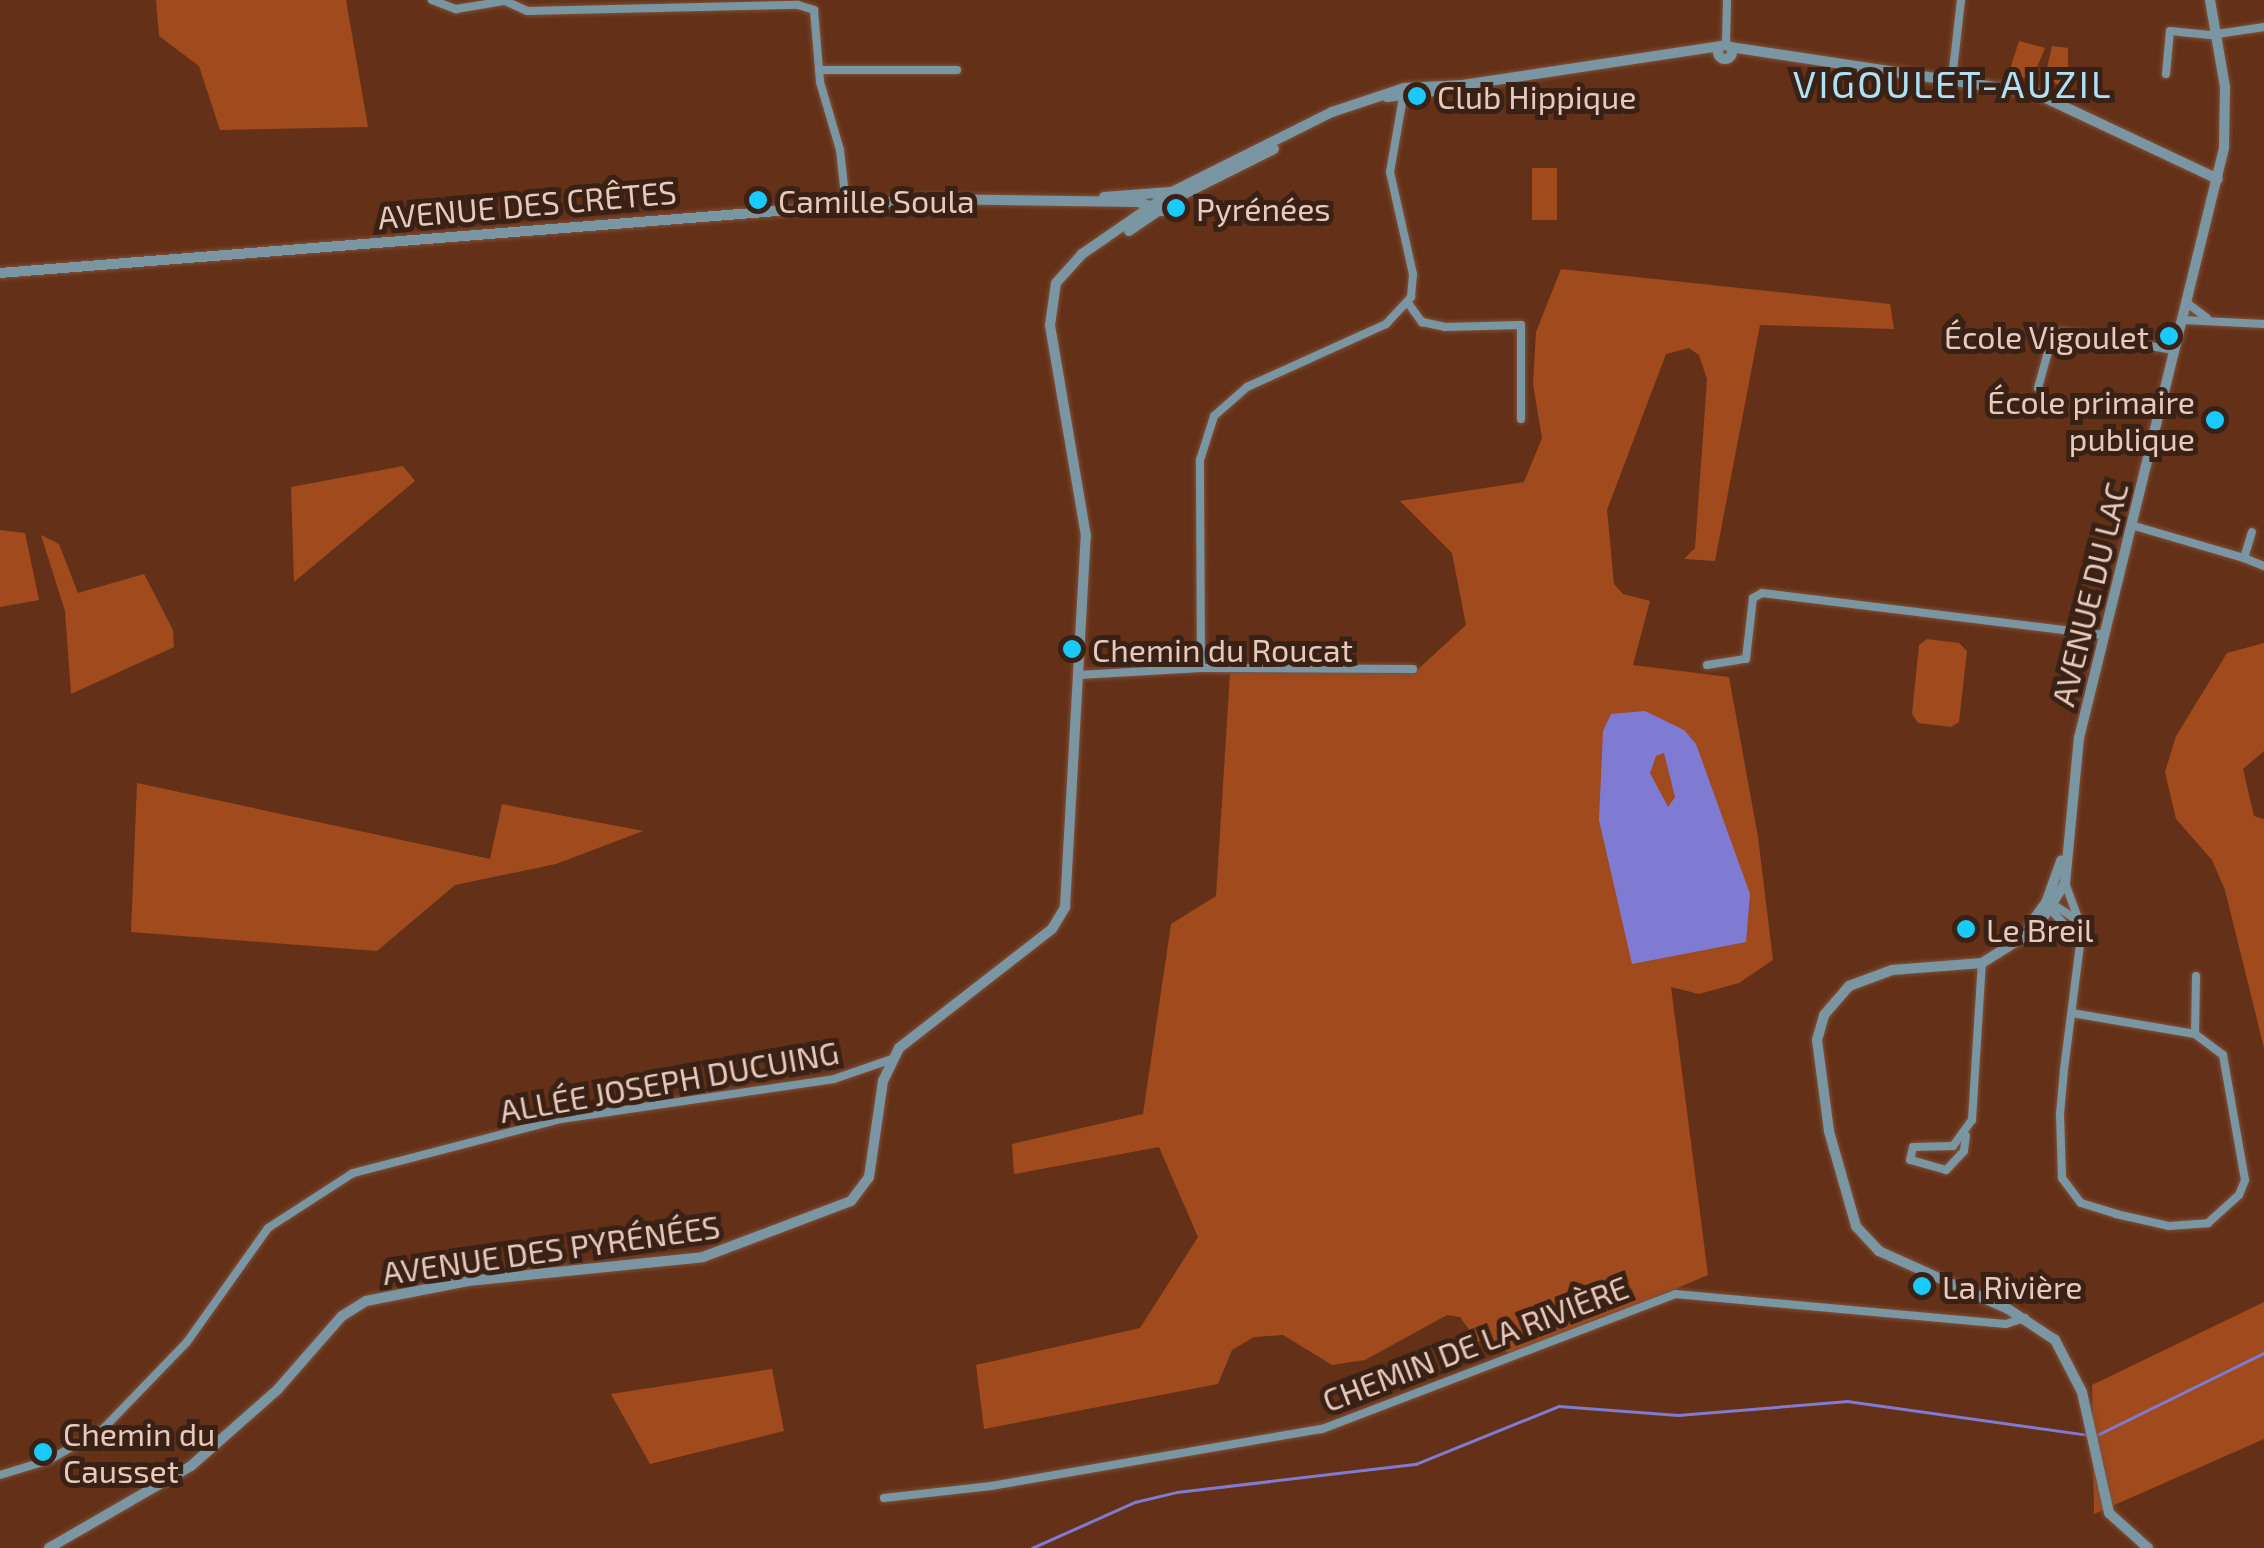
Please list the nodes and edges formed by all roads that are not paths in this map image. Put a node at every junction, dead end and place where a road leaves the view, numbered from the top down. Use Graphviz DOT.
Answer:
graph roads {
  1 [pos="432,0"];
  2 [pos="1727,0"];
  3 [pos="1961,0"];
  4 [pos="2210,0"];
  5 [pos="2264,27"];
  6 [pos="2218,34"];
  7 [pos="1725,50"];
  8 [pos="820,70"];
  9 [pos="957,70"];
  10 [pos="2166,74"];
  11 [pos="1952,79"];
  12 [pos="1404,92"];
  13 [pos="1287,138"];
  14 [pos="2218,179"];
  15 [pos="1149,192"];
  16 [pos="1172,192"];
  17 [pos="1126,202"];
  18 [pos="1059,203"];
  19 [pos="846,204"];
  20 [pos="1158,207"];
  21 [pos="1134,222"];
  22 [pos="1096,244"];
  23 [pos="0,272"];
  24 [pos="1408,303"];
  25 [pos="2187,303"];
  26 [pos="2206,318"];
  27 [pos="2183,320"];
  28 [pos="2264,324"];
  29 [pos="2175,350"];
  30 [pos="2038,388"];
  31 [pos="1521,419"];
  32 [pos="2132,525"];
  33 [pos="2252,532"];
  34 [pos="2244,558"];
  35 [pos="2264,566"];
  36 [pos="2104,636"];
  37 [pos="1706,666"];
  38 [pos="1201,668"];
  39 [pos="1412,670"];
  40 [pos="1079,675"];
  41 [pos="2065,848"];
  42 [pos="2064,882"];
  43 [pos="2051,906"];
  44 [pos="2078,922"];
  45 [pos="2080,944"];
  46 [pos="1982,964"];
  47 [pos="2196,976"];
  48 [pos="2072,1013"];
  49 [pos="2194,1034"];
  50 [pos="892,1059"];
  51 [pos="1966,1136"];
  52 [pos="2025,1318"];
  53 [pos="0,1475"];
  54 [pos="884,1498"];
  55 [pos="49,1548"];
  56 [pos="2148,1548"];
  1 -- 8 [label="street"];
  2 -- 7 [label="street"];
  3 -- 11 [label="street"];
  4 -- 6 [label="street, AVENUE DU LAC"];
  5 -- 6 [label="street"];
  6 -- 10 [label="street"];
  6 -- 14 [label="street, AVENUE DU LAC"];
  7 -- 11 [label="street"];
  7 -- 12 [label="street"];
  8 -- 9 [label="street"];
  8 -- 19 [label="street"];
  11 -- 14 [label="street"];
  12 -- 13 [label="street"];
  12 -- 24 [label="street"];
  13 -- 16 [label="street"];
  13 -- 20 [label="street"];
  14 -- 25 [label="street, AVENUE DU LAC"];
  15 -- 16 [label="street, AVENUE DES CRÊTES"];
  15 -- 18 [label="street, AVENUE DES CRÊTES"];
  15 -- 20 [label="street"];
  16 -- 20 [label="street"];
  17 -- 18 [label="street, AVENUE DES CRÊTES"];
  17 -- 20 [label="street, AVENUE DES CRÊTES"];
  17 -- 21 [label="street"];
  18 -- 19 [label="street, AVENUE DES CRÊTES"];
  19 -- 23 [label="street, AVENUE DES CRÊTES"];
  20 -- 21 [label="street"];
  20 -- 22 [label="street"];
  21 -- 22 [label="street"];
  22 -- 40 [label="street"];
  24 -- 31 [label="street"];
  24 -- 38 [label="street"];
  25 -- 26 [label="street"];
  25 -- 27 [label="street, AVENUE DU LAC"];
  26 -- 27 [label="street"];
  26 -- 28 [label="street"];
  27 -- 29 [label="street, AVENUE DU LAC"];
  29 -- 30 [label="street"];
  29 -- 32 [label="street, AVENUE DU LAC"];
  32 -- 34 [label="street"];
  32 -- 36 [label="street, AVENUE DU LAC"];
  33 -- 34 [label="street"];
  34 -- 35 [label="street"];
  36 -- 37 [label="street"];
  36 -- 41 [label="street, AVENUE DU LAC"];
  38 -- 39 [label="street"];
  38 -- 40 [label="street"];
  40 -- 50 [label="street"];
  41 -- 42 [label="street, AVENUE DU LAC"];
  41 -- 43 [label="street, AVENUE DU LAC"];
  42 -- 43 [label="street, AVENUE DU LAC"];
  42 -- 44 [label="street"];
  43 -- 44 [label="street"];
  43 -- 45 [label="street"];
  43 -- 46 [label="street, AVENUE DU LAC"];
  44 -- 45 [label="street"];
  45 -- 48 [label="street"];
  46 -- 51 [label="street"];
  46 -- 52 [label="street, AVENUE DU LAC"];
  47 -- 49 [label="street"];
  48 -- 49 [label="street"];
  48 -- 49 [label="street"];
  50 -- 53 [label="street, ALLÉE JOSEPH DUCUING"];
  50 -- 55 [label="street, AVENUE DES PYRÉNÉES"];
  51 -- 51 [label="street"];
  52 -- 54 [label="street, CHEMIN DE LA RIVIÈRE"];
  52 -- 56 [label="street, AVENUE DU LAC"];
}
